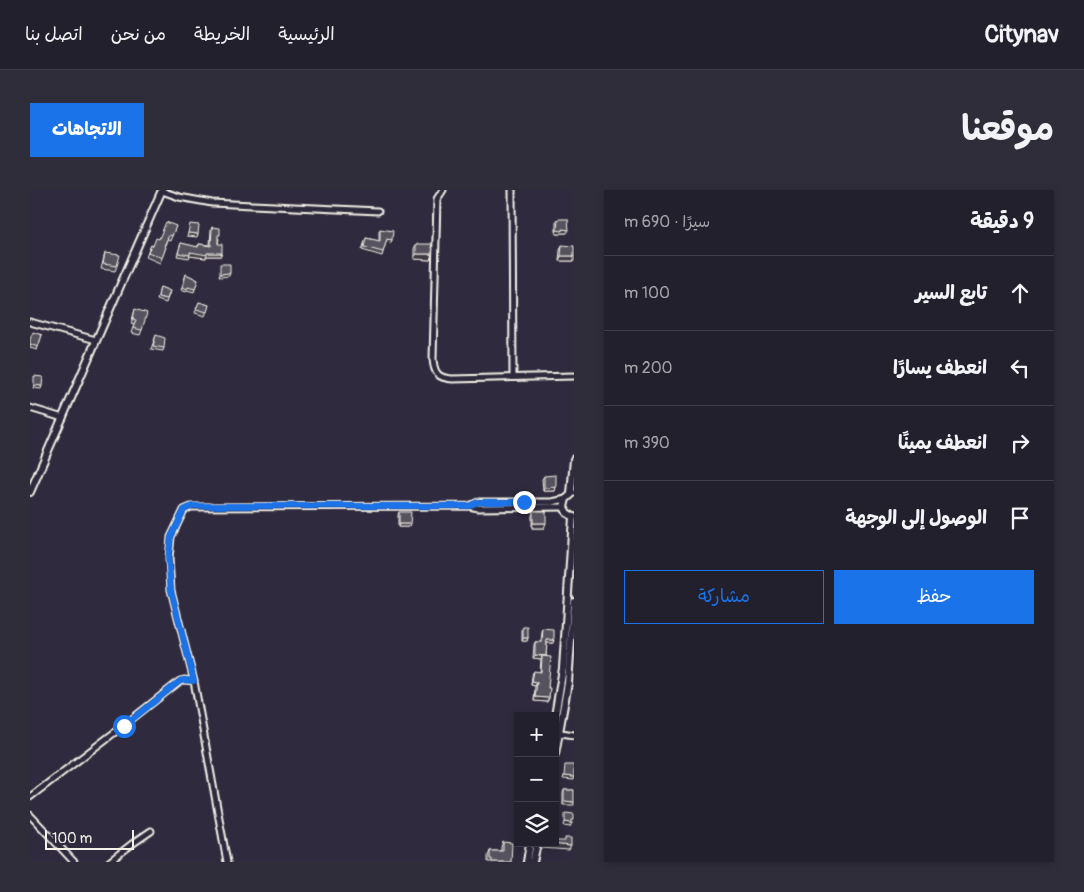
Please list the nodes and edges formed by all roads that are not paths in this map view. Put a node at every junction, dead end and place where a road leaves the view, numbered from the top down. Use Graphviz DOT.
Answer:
graph roads {
  1 [pos="443,190"];
  2 [pos="512,190"];
  3 [pos="162,191"];
  4 [pos="378,211"];
  5 [pos="30,322"];
  6 [pos="96,340"];
  7 [pos="513,376"];
  8 [pos="574,376"];
  9 [pos="30,408"];
  10 [pos="63,418"];
  11 [pos="574,459"];
  12 [pos="31,488"];
  13 [pos="570,495"];
  14 [pos="469,506"];
  15 [pos="564,507"];
  16 [pos="573,517"];
  17 [pos="574,601"];
  18 [pos="194,681"];
  19 [pos="556,712"];
  20 [pos="559,724"];
  21 [pos="559,733"];
  22 [pos="574,735"];
  23 [pos="30,797"];
  24 [pos="30,815"];
  25 [pos="151,831"];
  26 [pos="529,847"];
  27 [pos="536,847"];
  28 [pos="74,862"];
  29 [pos="109,862"];
  30 [pos="227,862"];
  31 [pos="527,862"];
  32 [pos="533,862"];
  1 -- 7 [label="street"];
  2 -- 7 [label="street"];
  3 -- 4 [label="street"];
  3 -- 6 [label="street"];
  5 -- 6 [label="street"];
  6 -- 10 [label="street"];
  7 -- 8 [label="street"];
  9 -- 10 [label="street"];
  10 -- 12 [label="street"];
  11 -- 13 [label="street"];
  13 -- 14 [label="street"];
  13 -- 15 [label="street"];
  14 -- 15 [label="street"];
  14 -- 18 [label="street"];
  15 -- 16 [label="street"];
  16 -- 19 [label="street"];
  17 -- 20 [label="street"];
  18 -- 23 [label="street"];
  18 -- 30 [label="street"];
  21 -- 22 [label="street"];
  24 -- 28 [label="street"];
  25 -- 29 [label="street"];
  26 -- 31 [label="street"];
  27 -- 32 [label="street"];
}
